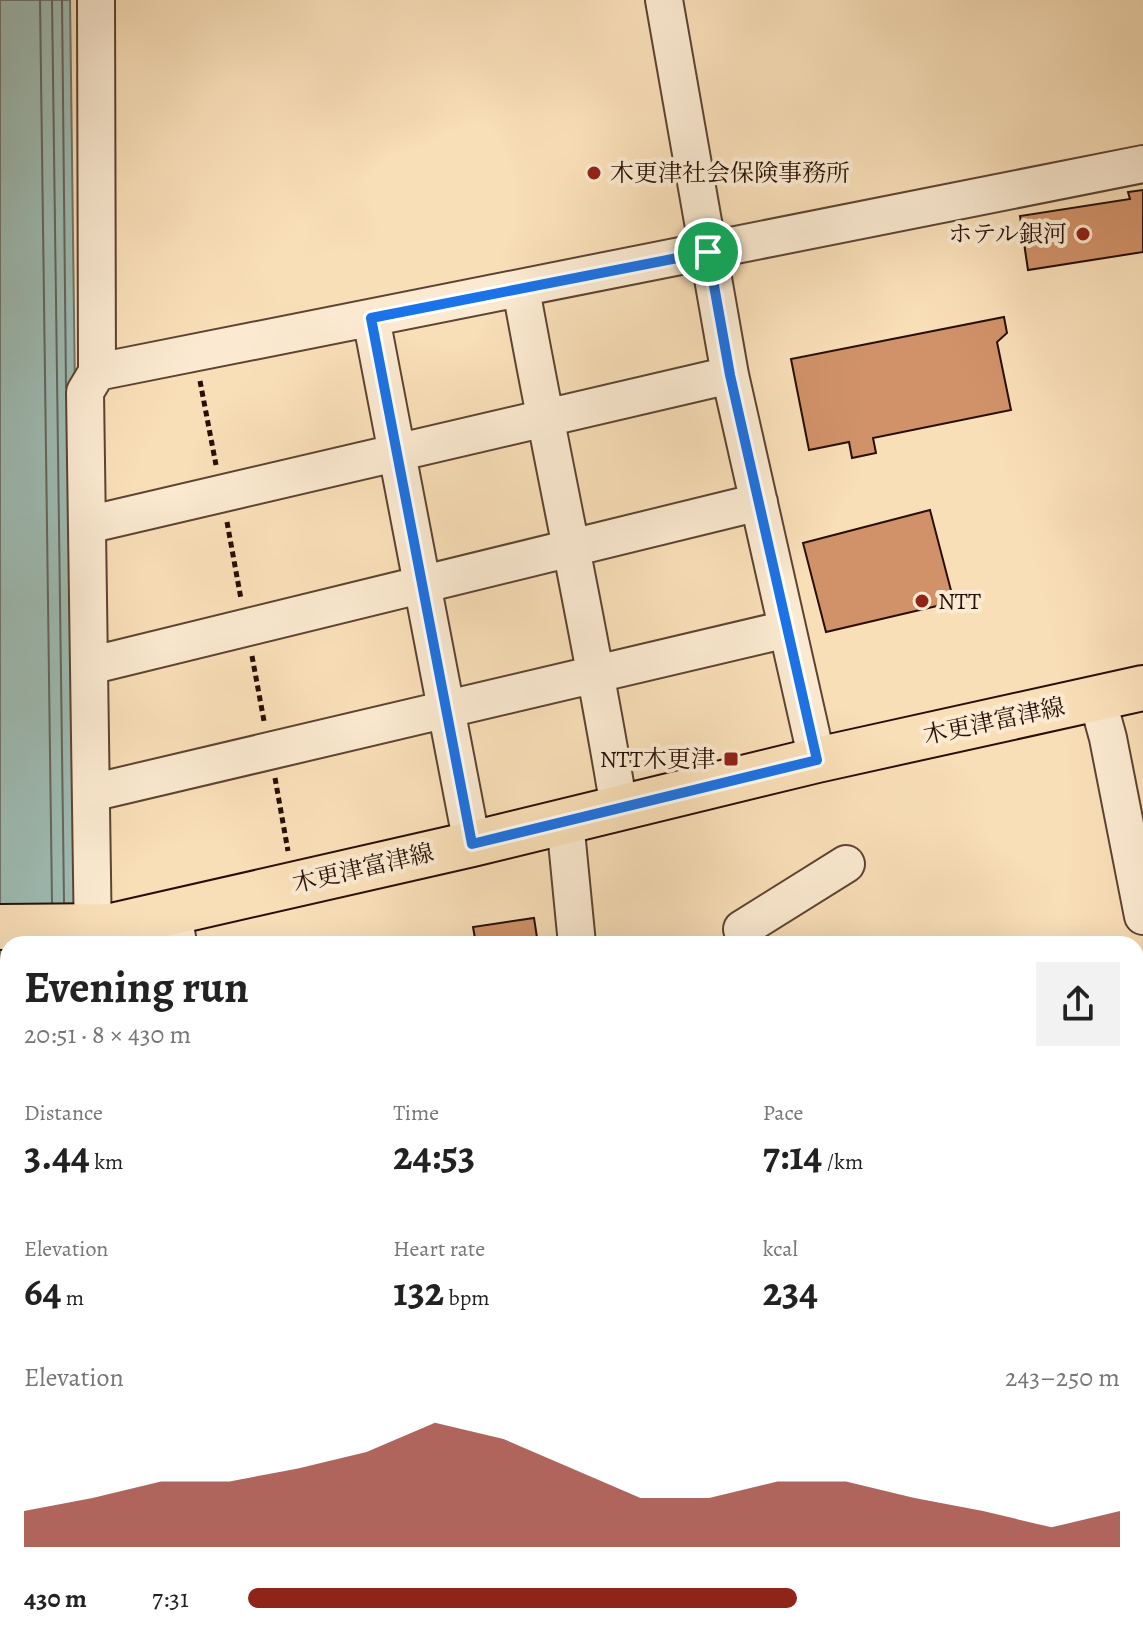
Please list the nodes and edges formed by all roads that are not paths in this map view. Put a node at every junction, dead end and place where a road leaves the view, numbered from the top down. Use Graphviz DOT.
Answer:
graph roads {
  1 [pos="96,0"];
  2 [pos="664,0"];
  3 [pos="1143,164"];
  4 [pos="708,252"];
  5 [pos="521,289"];
  6 [pos="371,318"];
  7 [pos="97,372"];
  8 [pos="730,375"];
  9 [pos="544,418"];
  10 [pos="397,453"];
  11 [pos="759,502"];
  12 [pos="87,525"];
  13 [pos="573,547"];
  14 [pos="423,584"];
  15 [pos="787,629"];
  16 [pos="89,666"];
  17 [pos="598,674"];
  18 [pos="1143,688"];
  19 [pos="1097,698"];
  20 [pos="447,709"];
  21 [pos="817,760"];
  22 [pos="91,793"];
  23 [pos="619,808"];
  24 [pos="565,821"];
  25 [pos="472,844"];
  26 [pos="846,864"];
  27 [pos="1143,916"];
  28 [pos="0,927"];
  29 [pos="176,928"];
  30 [pos="93,936"];
  31 [pos="576,936"];
  32 [pos="744,936"];
  1 -- 7 [label="street"];
  2 -- 4 [label="street"];
  3 -- 4 [label="street"];
  4 -- 5 [label="street"];
  4 -- 8 [label="street"];
  5 -- 6 [label="street"];
  5 -- 9 [label="street"];
  6 -- 7 [label="street"];
  6 -- 10 [label="street"];
  7 -- 12 [label="street"];
  8 -- 9 [label="street"];
  8 -- 11 [label="street"];
  9 -- 10 [label="street"];
  9 -- 13 [label="street"];
  10 -- 12 [label="street"];
  10 -- 14 [label="street"];
  11 -- 13 [label="street"];
  11 -- 15 [label="street"];
  12 -- 16 [label="street"];
  13 -- 14 [label="street"];
  13 -- 17 [label="street"];
  14 -- 16 [label="street"];
  14 -- 20 [label="street"];
  15 -- 17 [label="street"];
  15 -- 21 [label="street"];
  16 -- 22 [label="street"];
  17 -- 20 [label="street"];
  17 -- 23 [label="street"];
  18 -- 19 [label="main road, 木更津富津線"];
  19 -- 21 [label="main road, 木更津富津線"];
  19 -- 27 [label="street"];
  20 -- 22 [label="street"];
  20 -- 25 [label="street"];
  21 -- 23 [label="main road, 木更津富津線"];
  22 -- 30 [label="street"];
  23 -- 24 [label="main road, 木更津富津線"];
  24 -- 25 [label="main road, 木更津富津線"];
  24 -- 31 [label="street"];
  25 -- 29 [label="main road, 木更津富津線"];
  26 -- 32 [label="street"];
  28 -- 30 [label="main road, 木更津富津線"];
  29 -- 30 [label="main road, 木更津富津線"];
}
